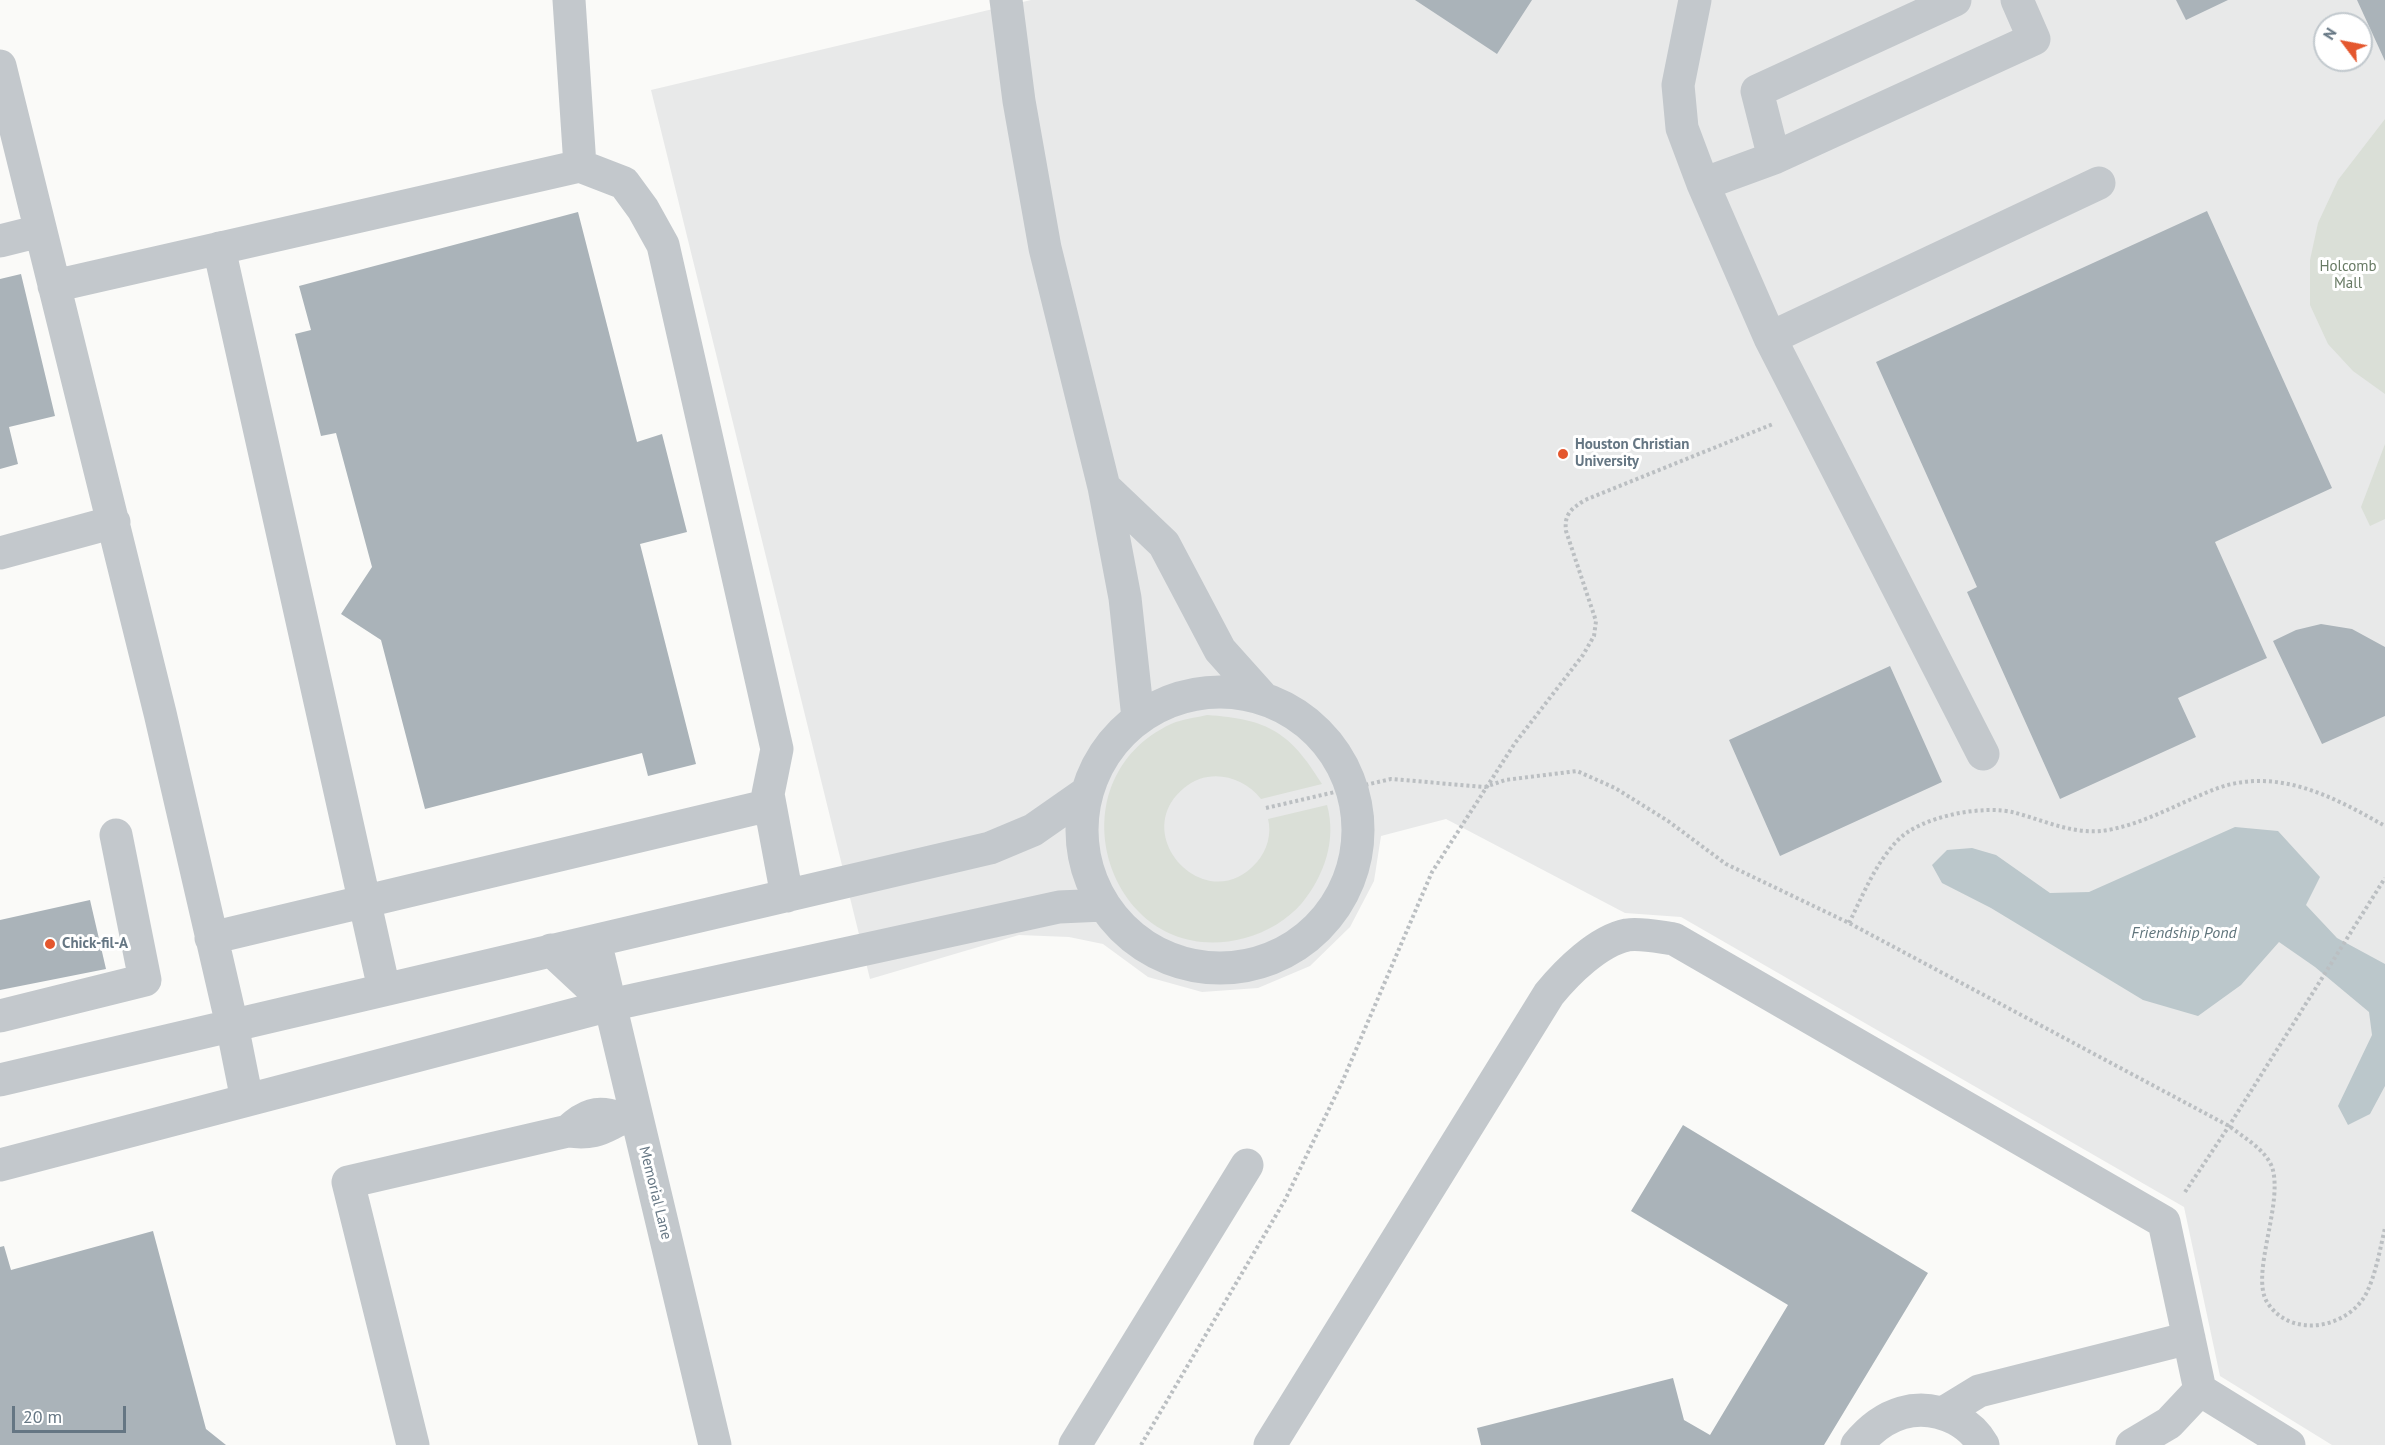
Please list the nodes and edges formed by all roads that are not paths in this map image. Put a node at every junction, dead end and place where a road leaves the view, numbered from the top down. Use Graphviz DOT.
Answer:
graph roads {
  1 [pos="569,0"];
  2 [pos="1006,0"];
  3 [pos="1695,0"];
  4 [pos="1955,0"];
  5 [pos="2017,0"];
  6 [pos="0,66"];
  7 [pos="1774,158"];
  8 [pos="580,166"];
  9 [pos="2099,183"];
  10 [pos="1702,184"];
  11 [pos="40,231"];
  12 [pos="0,241"];
  13 [pos="219,248"];
  14 [pos="54,286"];
  15 [pos="1770,338"];
  16 [pos="1104,487"];
  17 [pos="114,522"];
  18 [pos="0,553"];
  19 [pos="1263,698"];
  20 [pos="1138,718"];
  21 [pos="1983,754"];
  22 [pos="1086,793"];
  23 [pos="770,805"];
  24 [pos="116,835"];
  25 [pos="787,896"];
  26 [pos="365,900"];
  27 [pos="1104,905"];
  28 [pos="211,938"];
  29 [pos="595,940"];
  30 [pos="551,950"];
  31 [pos="384,989"];
  32 [pos="610,1005"];
  33 [pos="0,1016"];
  34 [pos="232,1025"];
  35 [pos="0,1080"];
  36 [pos="247,1100"];
  37 [pos="628,1116"];
  38 [pos="0,1165"];
  39 [pos="1247,1165"];
  40 [pos="2189,1338"];
  41 [pos="2200,1390"];
  42 [pos="1943,1413"];
  43 [pos="2284,1444"];
  44 [pos="413,1445"];
  45 [pos="715,1445"];
  46 [pos="1075,1445"];
  47 [pos="1270,1445"];
  48 [pos="1857,1445"];
  49 [pos="1983,1445"];
  50 [pos="2133,1445"];
  1 -- 8 [label="lane"];
  2 -- 16 [label="lane"];
  3 -- 10 [label="lane"];
  4 -- 7 [label="lane"];
  5 -- 7 [label="lane"];
  6 -- 11 [label="lane"];
  7 -- 10 [label="lane"];
  8 -- 13 [label="lane"];
  8 -- 23 [label="lane"];
  9 -- 15 [label="lane"];
  10 -- 15 [label="lane"];
  11 -- 12 [label="lane"];
  11 -- 14 [label="lane"];
  13 -- 14 [label="lane"];
  13 -- 26 [label="lane"];
  14 -- 17 [label="lane"];
  15 -- 21 [label="lane"];
  16 -- 19 [label="lane"];
  16 -- 20 [label="lane"];
  17 -- 18 [label="lane"];
  17 -- 28 [label="lane"];
  19 -- 20 [label="lane"];
  19 -- 27 [label="lane"];
  20 -- 22 [label="lane"];
  22 -- 25 [label="lane"];
  22 -- 27 [label="lane"];
  23 -- 25 [label="lane"];
  23 -- 26 [label="lane"];
  24 -- 33 [label="lane"];
  25 -- 29 [label="lane"];
  26 -- 28 [label="lane"];
  26 -- 31 [label="lane"];
  27 -- 32 [label="lane"];
  28 -- 34 [label="lane"];
  29 -- 30 [label="lane"];
  29 -- 32 [label="lane, Memorial Lane"];
  30 -- 31 [label="lane"];
  30 -- 32 [label="lane"];
  31 -- 34 [label="lane"];
  32 -- 36 [label="lane"];
  32 -- 37 [label="lane, Memorial Lane"];
  34 -- 35 [label="lane"];
  34 -- 36 [label="lane"];
  36 -- 38 [label="lane"];
  37 -- 44 [label="lane"];
  37 -- 45 [label="lane, Memorial Lane"];
  39 -- 46 [label="lane"];
  40 -- 41 [label="lane"];
  40 -- 42 [label="lane"];
  40 -- 47 [label="lane"];
  41 -- 43 [label="lane"];
  41 -- 50 [label="lane"];
  42 -- 48 [label="lane"];
  42 -- 49 [label="lane"];
}
